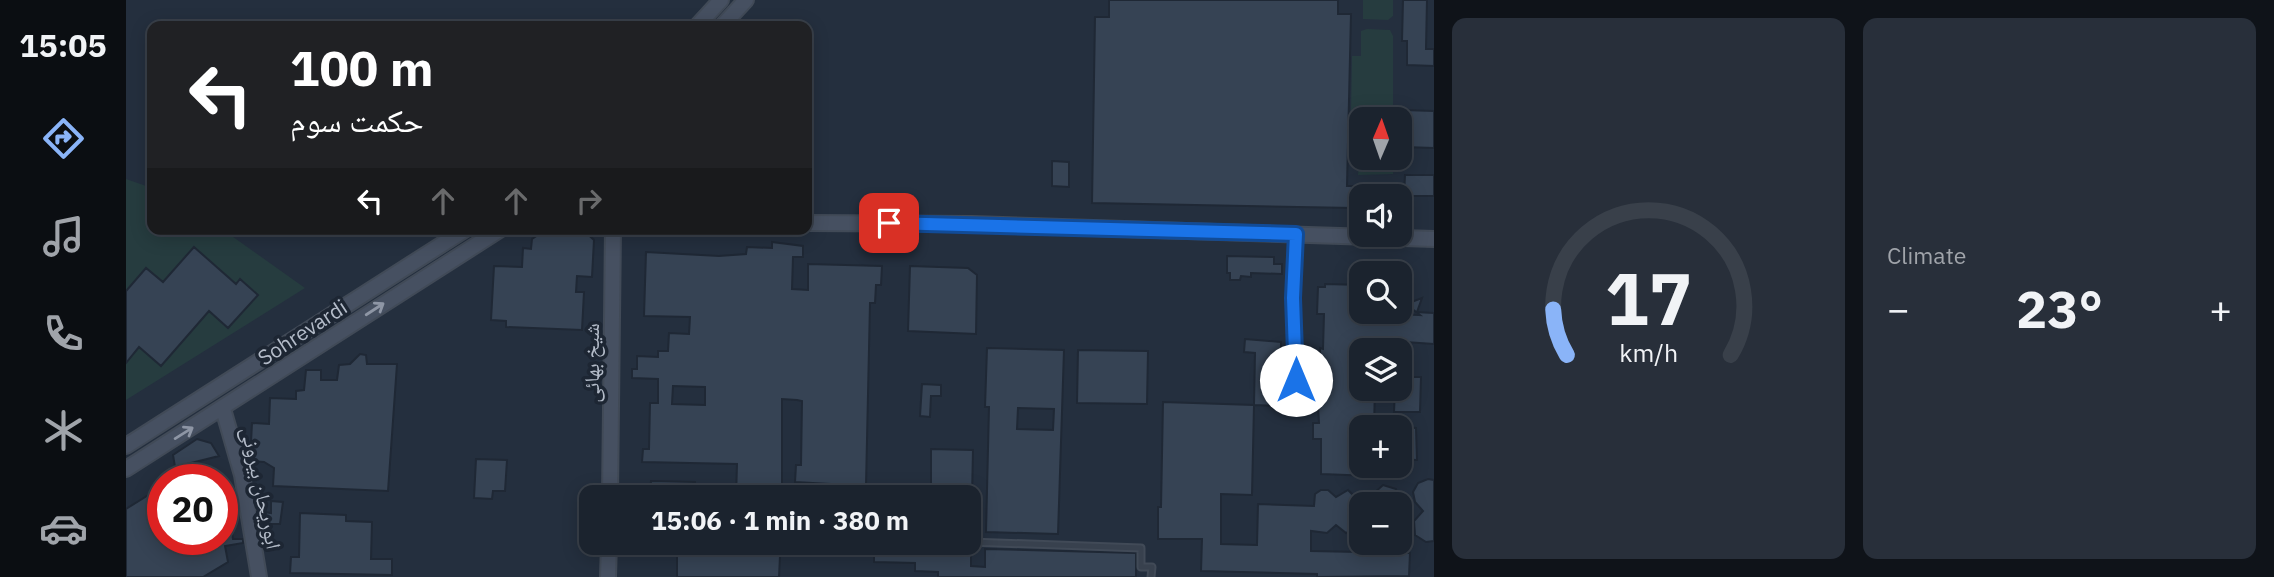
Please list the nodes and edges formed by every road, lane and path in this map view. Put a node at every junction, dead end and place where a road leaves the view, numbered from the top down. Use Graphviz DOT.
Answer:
graph roads {
  1 [pos="722,0"];
  2 [pos="746,0"];
  3 [pos="702,21"];
  4 [pos="727,21"];
  5 [pos="812,223"];
  6 [pos="1296,234"];
  7 [pos="457,235"];
  8 [pos="492,235"];
  9 [pos="613,235"];
  10 [pos="1434,239"];
  11 [pos="1296,380"];
  12 [pos="223,409"];
  13 [pos="126,446"];
  14 [pos="126,469"];
  15 [pos="610,485"];
  16 [pos="981,542"];
  17 [pos="609,555"];
  18 [pos="259,577"];
  19 [pos="608,577"];
  20 [pos="1151,577"];
  1 -- 3 [label="street"];
  2 -- 4 [label="street"];
  5 -- 6 [label="street"];
  6 -- 10 [label="street"];
  6 -- 11 [label="lane"];
  7 -- 13 [label="street, Sohrevardi"];
  12 -- 8 [label="street, Sohrevardi, one-way"];
  9 -- 15 [label="street, شیخ بهائی"];
  14 -- 12 [label="street, Sohrevardi, one-way"];
  12 -- 18 [label="street, ابوریحان بیرونی"];
  16 -- 20 [label="lane"];
  17 -- 19 [label="street"];
}
